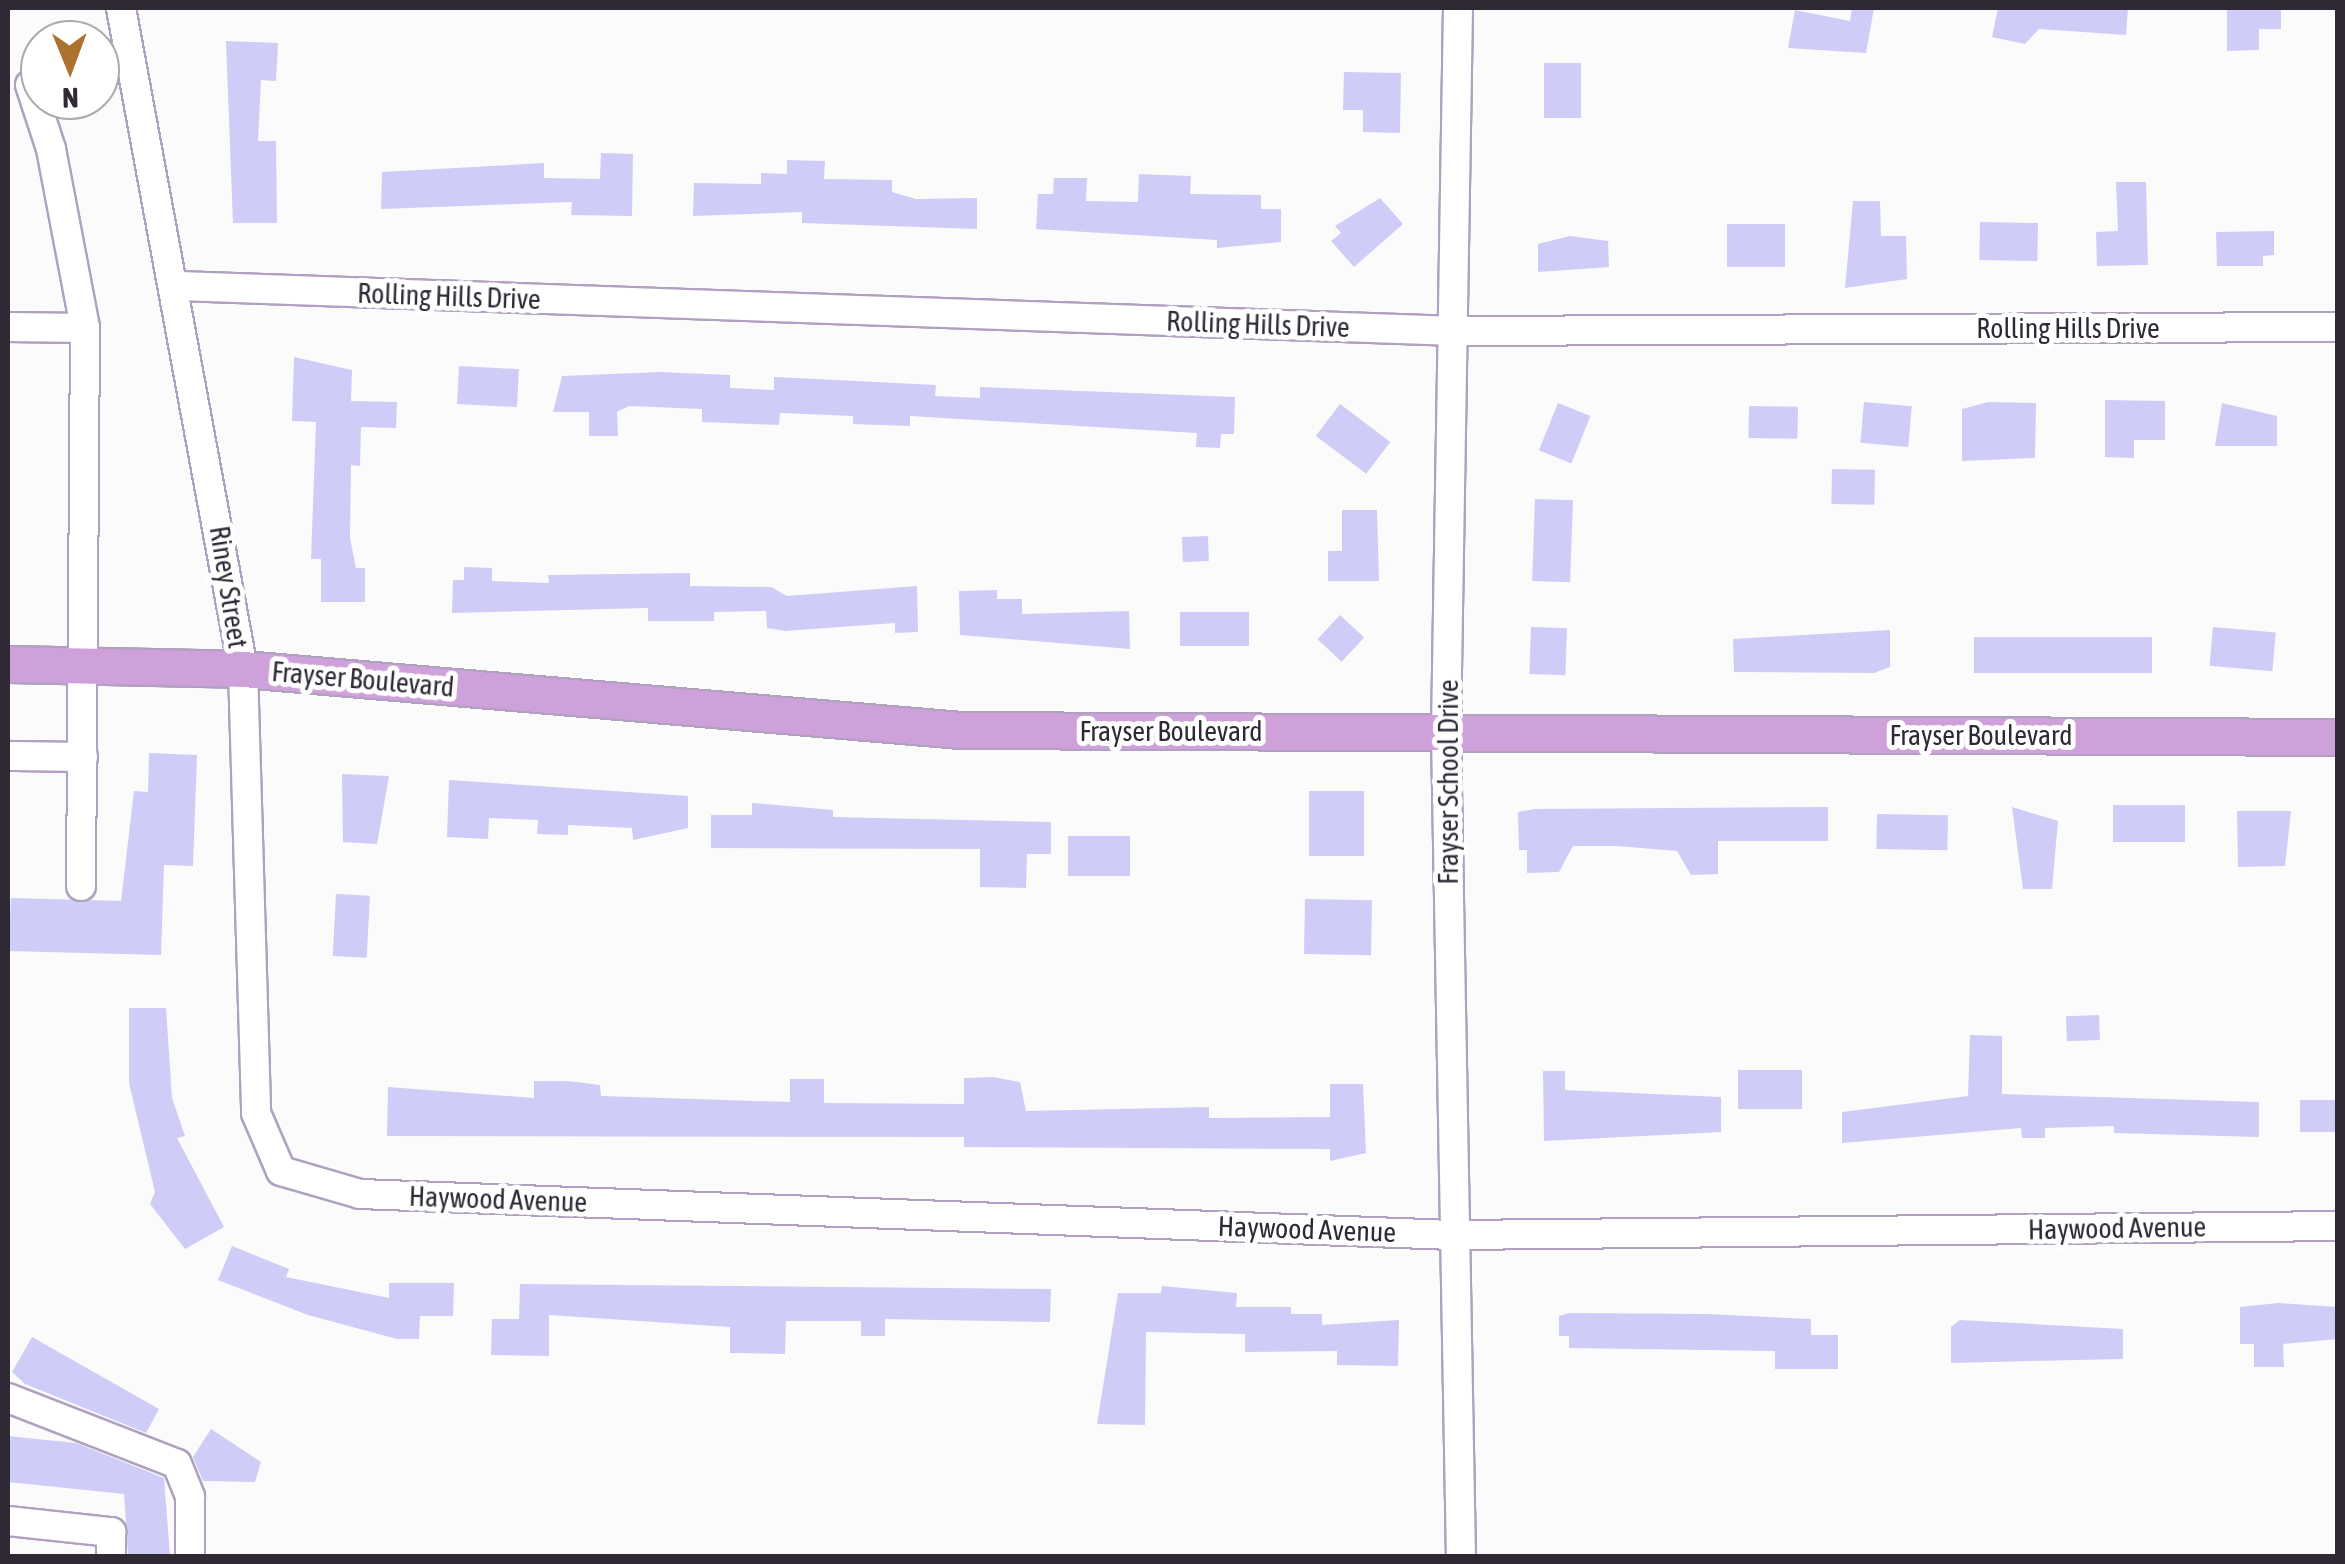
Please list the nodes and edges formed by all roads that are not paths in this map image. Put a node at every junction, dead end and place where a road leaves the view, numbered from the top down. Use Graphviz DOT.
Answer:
graph roads {
  1 [pos="121,8"];
  2 [pos="1458,8"];
  3 [pos="38,120"];
  4 [pos="179,286"];
  5 [pos="8,327"];
  6 [pos="2338,327"];
  7 [pos="85,328"];
  8 [pos="1456,331"];
  9 [pos="8,664"];
  10 [pos="84,666"];
  11 [pos="243,669"];
  12 [pos="1446,734"];
  13 [pos="2338,737"];
  14 [pos="8,756"];
  15 [pos="83,757"];
  16 [pos="81,886"];
  17 [pos="281,1171"];
  18 [pos="2338,1226"];
  19 [pos="1454,1235"];
  20 [pos="8,1398"];
  21 [pos="8,1521"];
  22 [pos="110,1556"];
  23 [pos="190,1556"];
  24 [pos="1460,1556"];
  1 -- 4 [label="street, Riney Street"];
  2 -- 8 [label="street, Frayser School Drive"];
  3 -- 7 [label="street"];
  4 -- 8 [label="street, Rolling Hills Drive"];
  4 -- 11 [label="street, Riney Street"];
  5 -- 7 [label="street"];
  6 -- 8 [label="street, Rolling Hills Drive"];
  7 -- 10 [label="street"];
  8 -- 12 [label="street, Frayser School Drive"];
  9 -- 10 [label="main road, Frayser Boulevard"];
  10 -- 11 [label="main road, Frayser Boulevard"];
  10 -- 15 [label="street"];
  11 -- 12 [label="main road, Frayser Boulevard"];
  11 -- 17 [label="street, Riney Street"];
  12 -- 13 [label="main road, Frayser Boulevard"];
  12 -- 19 [label="street, Frayser School Drive"];
  14 -- 15 [label="street"];
  15 -- 16 [label="street"];
  17 -- 19 [label="street, Haywood Avenue"];
  18 -- 19 [label="street, Haywood Avenue"];
  19 -- 24 [label="street, Frayser School Drive"];
  20 -- 23 [label="street"];
  21 -- 22 [label="street"];
}
